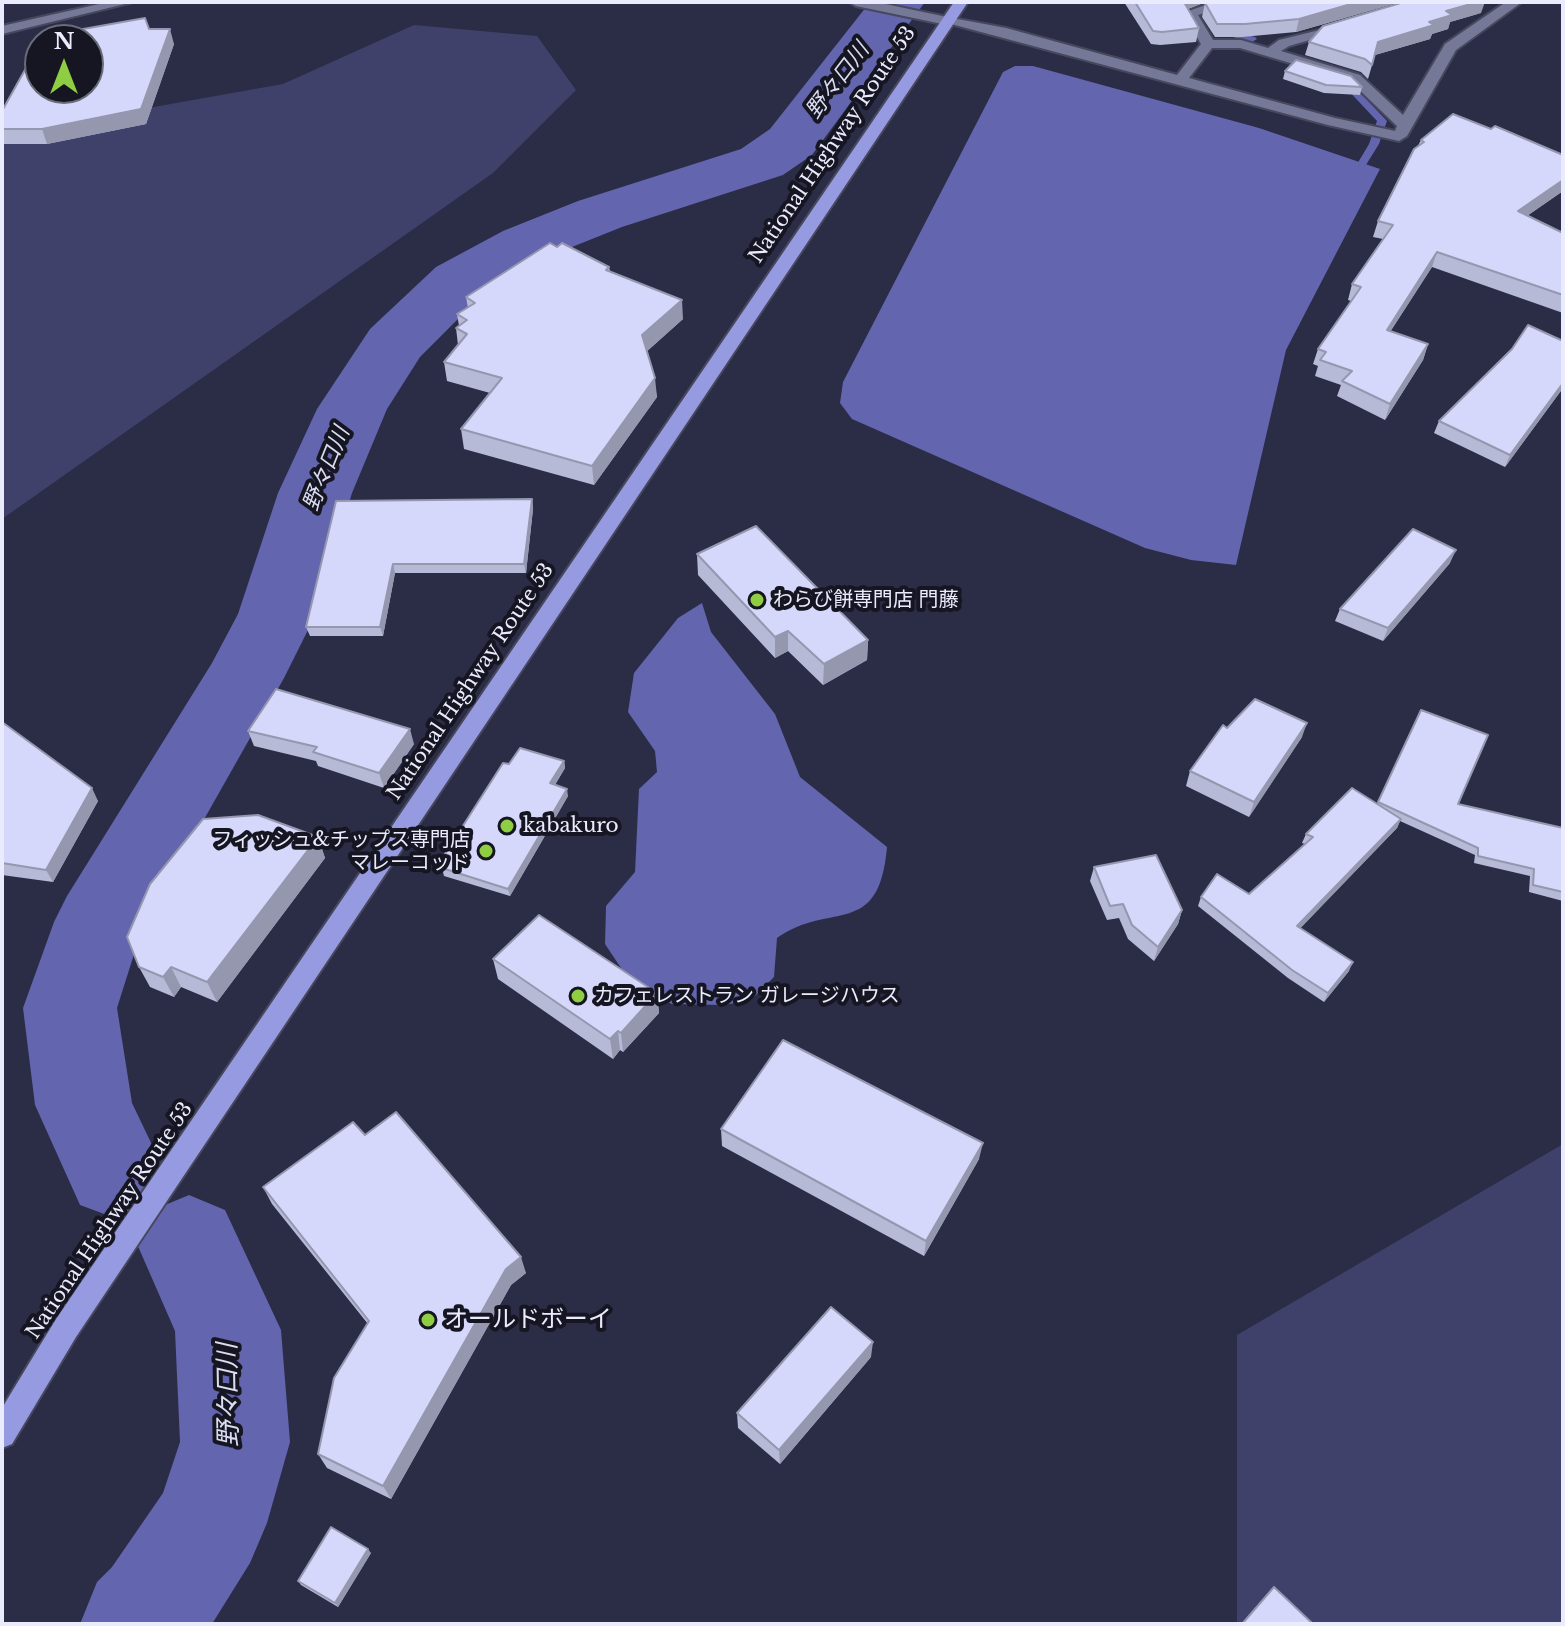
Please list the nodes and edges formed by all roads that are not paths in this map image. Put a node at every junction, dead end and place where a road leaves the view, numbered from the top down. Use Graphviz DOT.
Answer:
graph roads {
  1 [pos="126,2"];
  2 [pos="961,2"];
  3 [pos="1230,2"];
  4 [pos="1515,2"];
  5 [pos="863,3"];
  6 [pos="947,21"];
  7 [pos="1355,22"];
  8 [pos="2,30"];
  9 [pos="1208,44"];
  10 [pos="1270,53"];
  11 [pos="1182,78"];
  12 [pos="1405,125"];
  13 [pos="2,1434"];
  1 -- 8 [label="street"];
  2 -- 6 [label="highway, National Highway Route 53"];
  3 -- 9 [label="street"];
  4 -- 12 [label="street"];
  5 -- 6 [label="street"];
  6 -- 11 [label="street"];
  6 -- 13 [label="highway, National Highway Route 53"];
  7 -- 10 [label="street"];
  9 -- 10 [label="street"];
  9 -- 11 [label="street"];
  10 -- 12 [label="street"];
  11 -- 12 [label="street"];
}
